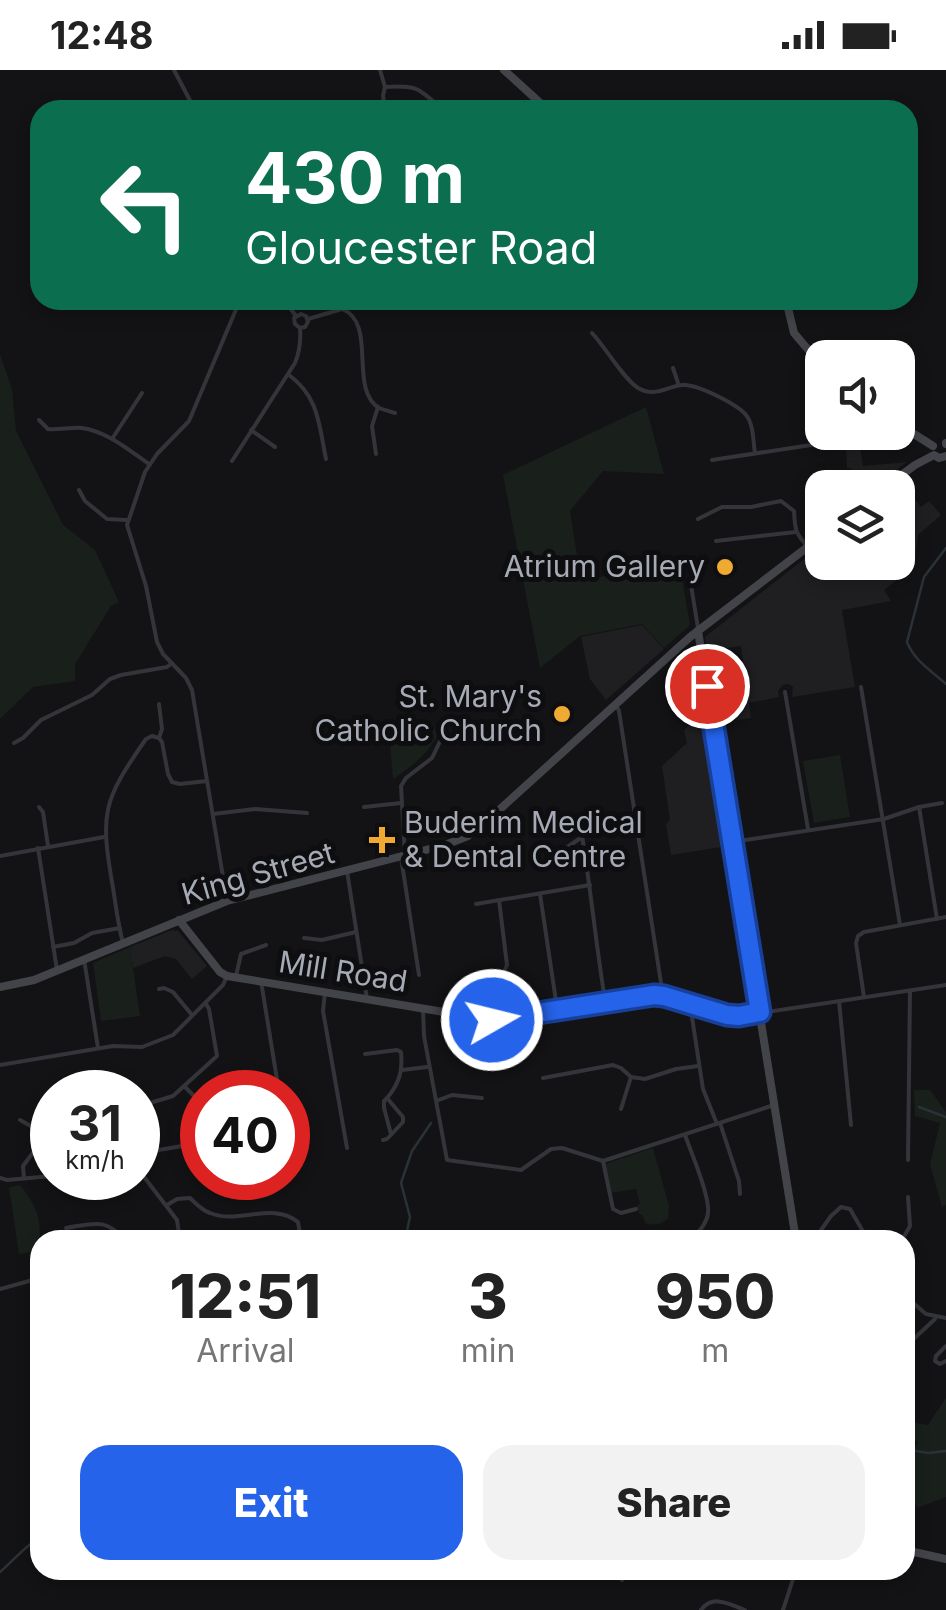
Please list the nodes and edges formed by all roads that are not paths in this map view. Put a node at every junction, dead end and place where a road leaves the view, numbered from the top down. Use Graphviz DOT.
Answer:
graph roads {
  1 [pos="174,70"];
  2 [pos="380,70"];
  3 [pos="504,70"];
  4 [pos="384,86"];
  5 [pos="190,100"];
  6 [pos="384,100"];
  7 [pos="430,100"];
  8 [pos="537,100"];
  9 [pos="236,310"];
  10 [pos="292,310"];
  11 [pos="339,310"];
  12 [pos="344,310"];
  13 [pos="788,310"];
  14 [pos="296,316"];
  15 [pos="308,319"];
  16 [pos="300,328"];
  17 [pos="592,334"];
  18 [pos="805,346"];
  19 [pos="673,368"];
  20 [pos="288,374"];
  21 [pos="678,385"];
  22 [pos="142,392"];
  23 [pos="378,407"];
  24 [pos="394,412"];
  25 [pos="39,420"];
  26 [pos="252,430"];
  27 [pos="915,437"];
  28 [pos="112,440"];
  29 [pos="946,443"];
  30 [pos="805,446"];
  31 [pos="275,447"];
  32 [pos="933,450"];
  33 [pos="376,454"];
  34 [pos="755,454"];
  35 [pos="946,456"];
  36 [pos="326,459"];
  37 [pos="712,460"];
  38 [pos="232,461"];
  39 [pos="149,464"];
  40 [pos="907,470"];
  41 [pos="79,490"];
  42 [pos="698,519"];
  43 [pos="128,520"];
  44 [pos="796,532"];
  45 [pos="716,541"];
  46 [pos="805,545"];
  47 [pos="805,550"];
  48 [pos="690,578"];
  49 [pos="698,631"];
  50 [pos="172,663"];
  51 [pos="861,687"];
  52 [pos="785,692"];
  53 [pos="160,704"];
  54 [pos="615,704"];
  55 [pos="446,729"];
  56 [pos="159,738"];
  57 [pos="14,742"];
  58 [pos="207,781"];
  59 [pos="401,802"];
  60 [pos="942,803"];
  61 [pos="39,807"];
  62 [pos="364,807"];
  63 [pos="919,807"];
  64 [pos="307,813"];
  65 [pos="212,814"];
  66 [pos="884,818"];
  67 [pos="637,824"];
  68 [pos="808,830"];
  69 [pos="104,836"];
  70 [pos="582,836"];
  71 [pos="732,842"];
  72 [pos="48,846"];
  73 [pos="38,848"];
  74 [pos="552,853"];
  75 [pos="0,856"];
  76 [pos="403,856"];
  77 [pos="347,870"];
  78 [pos="590,885"];
  79 [pos="540,894"];
  80 [pos="498,900"];
  81 [pos="227,901"];
  82 [pos="476,904"];
  83 [pos="946,917"];
  84 [pos="937,919"];
  85 [pos="178,920"];
  86 [pos="900,925"];
  87 [pos="120,928"];
  88 [pos="356,932"];
  89 [pos="304,938"];
  90 [pos="123,943"];
  91 [pos="266,945"];
  92 [pos="53,946"];
  93 [pos="84,959"];
  94 [pos="57,970"];
  95 [pos="419,975"];
  96 [pos="231,977"];
  97 [pos="261,981"];
  98 [pos="946,984"];
  99 [pos="1,985"];
  100 [pos="158,989"];
  101 [pos="910,991"];
  102 [pos="325,992"];
  103 [pos="664,996"];
  104 [pos="864,997"];
  105 [pos="367,999"];
  106 [pos="839,1001"];
  107 [pos="204,1002"];
  108 [pos="606,1003"];
  109 [pos="690,1004"];
  110 [pos="423,1008"];
  111 [pos="557,1010"];
  112 [pos="760,1012"];
  113 [pos="192,1015"];
  114 [pos="502,1019"];
  115 [pos="98,1048"];
  116 [pos="364,1054"];
  117 [pos="0,1065"];
  118 [pos="698,1066"];
  119 [pos="429,1067"];
  120 [pos="202,1070"];
  121 [pos="275,1070"];
  122 [pos="402,1070"];
  123 [pos="631,1077"];
  124 [pos="542,1078"];
  125 [pos="387,1098"];
  126 [pos="482,1098"];
  127 [pos="436,1101"];
  128 [pos="775,1105"];
  129 [pos="620,1108"];
  130 [pos="20,1120"];
  131 [pos="719,1124"];
  132 [pos="30,1125"];
  133 [pos="852,1125"];
  134 [pos="391,1134"];
  135 [pos="684,1134"];
  136 [pos="383,1140"];
  137 [pos="347,1148"];
  138 [pos="30,1156"];
  139 [pos="908,1160"];
  140 [pos="603,1161"];
  141 [pos="0,1178"];
  142 [pos="24,1178"];
  143 [pos="30,1178"];
  144 [pos="740,1194"];
  145 [pos="160,1196"];
  146 [pos="908,1196"];
  147 [pos="167,1205"];
  148 [pos="636,1209"];
  149 [pos="66,1228"];
  150 [pos="116,1230"];
  151 [pos="178,1230"];
  152 [pos="300,1230"];
  153 [pos="700,1230"];
  154 [pos="794,1230"];
  155 [pos="821,1230"];
  156 [pos="863,1230"];
  157 [pos="908,1230"];
  158 [pos="30,1281"];
  159 [pos="0,1289"];
  160 [pos="915,1305"];
  161 [pos="936,1318"];
  162 [pos="946,1318"];
  163 [pos="915,1337"];
  164 [pos="946,1346"];
  165 [pos="946,1362"];
  166 [pos="915,1552"];
  167 [pos="946,1559"];
  168 [pos="793,1580"];
  169 [pos="701,1610"];
  170 [pos="745,1610"];
  171 [pos="783,1610"];
  1 -- 5 [label="street"];
  2 -- 4 [label="street"];
  3 -- 8 [label="main road"];
  4 -- 6 [label="street"];
  4 -- 7 [label="street"];
  9 -- 39 [label="street"];
  10 -- 14 [label="street"];
  11 -- 15 [label="street"];
  12 -- 23 [label="street"];
  13 -- 18 [label="main road"];
  14 -- 15 [label="street"];
  14 -- 16 [label="street"];
  15 -- 16 [label="street"];
  16 -- 20 [label="street"];
  17 -- 21 [label="street"];
  19 -- 21 [label="street"];
  20 -- 26 [label="street"];
  20 -- 36 [label="street"];
  21 -- 34 [label="street"];
  22 -- 28 [label="street"];
  23 -- 24 [label="street"];
  23 -- 33 [label="street"];
  25 -- 28 [label="street"];
  26 -- 31 [label="street"];
  26 -- 38 [label="street"];
  27 -- 32 [label="main road"];
  28 -- 39 [label="street"];
  29 -- 32 [label="main road"];
  30 -- 34 [label="street"];
  32 -- 35 [label="main road"];
  32 -- 40 [label="main road"];
  34 -- 37 [label="street"];
  39 -- 43 [label="street"];
  41 -- 43 [label="street"];
  42 -- 44 [label="street"];
  43 -- 50 [label="street"];
  44 -- 45 [label="street"];
  44 -- 46 [label="street"];
  47 -- 49 [label="main road, King Street"];
  48 -- 49 [label="street"];
  49 -- 54 [label="main road, King Street"];
  49 -- 71 [label="main road"];
  50 -- 57 [label="street"];
  50 -- 58 [label="street"];
  51 -- 66 [label="street"];
  52 -- 68 [label="street"];
  53 -- 56 [label="street"];
  54 -- 67 [label="street"];
  54 -- 76 [label="main road, King Street"];
  55 -- 59 [label="street"];
  56 -- 58 [label="street"];
  56 -- 69 [label="street"];
  58 -- 65 [label="street"];
  59 -- 62 [label="street"];
  59 -- 76 [label="street"];
  60 -- 63 [label="street"];
  61 -- 72 [label="street"];
  63 -- 66 [label="street"];
  63 -- 84 [label="street"];
  64 -- 65 [label="street"];
  65 -- 81 [label="street"];
  66 -- 68 [label="street"];
  66 -- 86 [label="street"];
  67 -- 70 [label="street"];
  67 -- 103 [label="street"];
  68 -- 71 [label="street"];
  69 -- 72 [label="street"];
  69 -- 87 [label="street"];
  70 -- 74 [label="street"];
  70 -- 78 [label="street"];
  71 -- 112 [label="main road"];
  72 -- 73 [label="street"];
  73 -- 75 [label="street"];
  73 -- 92 [label="street"];
  76 -- 77 [label="main road, King Street"];
  76 -- 95 [label="street"];
  77 -- 81 [label="main road, King Street"];
  77 -- 88 [label="street"];
  78 -- 79 [label="street"];
  78 -- 108 [label="street"];
  79 -- 80 [label="street"];
  79 -- 111 [label="street"];
  80 -- 82 [label="street"];
  80 -- 114 [label="street"];
  81 -- 85 [label="main road, King Street"];
  83 -- 84 [label="street"];
  84 -- 86 [label="street"];
  85 -- 90 [label="main road, King Street"];
  85 -- 96 [label="main road"];
  86 -- 104 [label="street"];
  87 -- 90 [label="street"];
  87 -- 92 [label="street"];
  88 -- 89 [label="street"];
  88 -- 105 [label="street"];
  90 -- 93 [label="main road, King Street"];
  91 -- 96 [label="street"];
  92 -- 94 [label="street"];
  93 -- 94 [label="main road, King Street"];
  93 -- 115 [label="street"];
  94 -- 99 [label="main road, King Street"];
  96 -- 97 [label="main road, Mill Road"];
  96 -- 107 [label="street"];
  97 -- 102 [label="main road, Mill Road"];
  97 -- 121 [label="street"];
  98 -- 101 [label="street"];
  100 -- 113 [label="street"];
  101 -- 104 [label="street"];
  101 -- 139 [label="street"];
  102 -- 105 [label="main road, Mill Road"];
  102 -- 137 [label="street"];
  103 -- 108 [label="main road, Mill Road"];
  103 -- 109 [label="main road, Mill Road"];
  104 -- 106 [label="street"];
  105 -- 110 [label="main road, Mill Road"];
  106 -- 112 [label="street"];
  106 -- 133 [label="street"];
  107 -- 113 [label="street"];
  107 -- 120 [label="street"];
  108 -- 111 [label="main road, Mill Road"];
  109 -- 112 [label="main road, Mill Road"];
  109 -- 118 [label="street"];
  110 -- 114 [label="main road, Mill Road"];
  110 -- 119 [label="street"];
  111 -- 114 [label="main road, Mill Road"];
  112 -- 128 [label="main road"];
  113 -- 115 [label="street"];
  115 -- 117 [label="street"];
  116 -- 122 [label="street"];
  118 -- 123 [label="street"];
  118 -- 131 [label="street"];
  119 -- 122 [label="street"];
  119 -- 127 [label="street"];
  122 -- 125 [label="street"];
  123 -- 124 [label="street"];
  123 -- 129 [label="street"];
  125 -- 134 [label="street"];
  125 -- 134 [label="street"];
  126 -- 127 [label="street"];
  127 -- 140 [label="street"];
  128 -- 131 [label="street"];
  128 -- 154 [label="main road"];
  130 -- 132 [label="street"];
  131 -- 135 [label="street"];
  131 -- 144 [label="street"];
  134 -- 136 [label="street"];
  135 -- 140 [label="street"];
  135 -- 153 [label="street"];
  138 -- 142 [label="street"];
  140 -- 148 [label="street"];
  141 -- 142 [label="street"];
  142 -- 143 [label="street"];
  145 -- 147 [label="street"];
  146 -- 157 [label="street"];
  147 -- 151 [label="street"];
  147 -- 152 [label="street"];
  149 -- 150 [label="street"];
  155 -- 156 [label="street"];
  158 -- 159 [label="street"];
  160 -- 161 [label="street"];
  161 -- 162 [label="street"];
  161 -- 163 [label="street"];
  164 -- 165 [label="street"];
  166 -- 167 [label="main road"];
  168 -- 171 [label="street"];
  169 -- 170 [label="street"];
}
